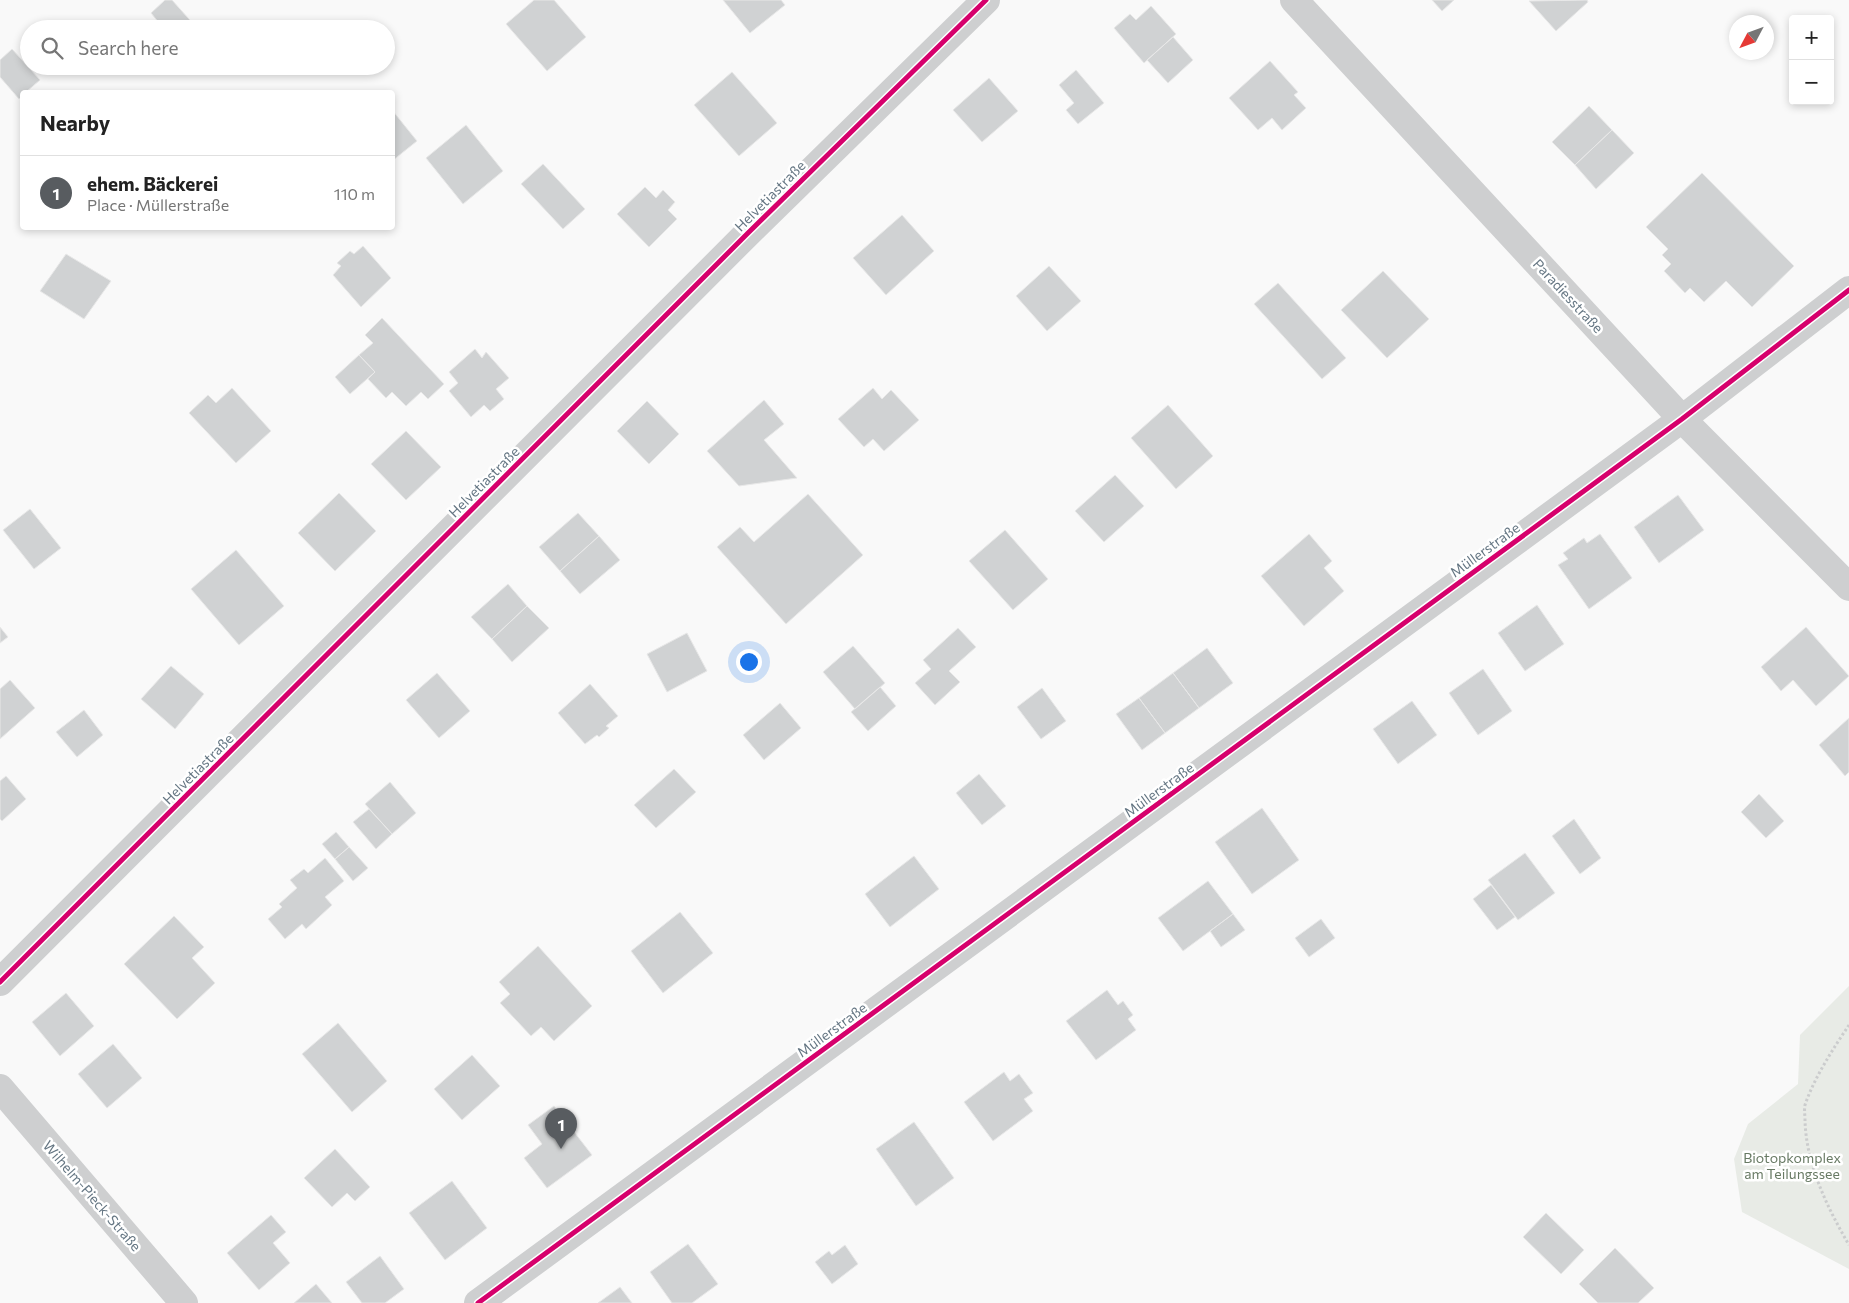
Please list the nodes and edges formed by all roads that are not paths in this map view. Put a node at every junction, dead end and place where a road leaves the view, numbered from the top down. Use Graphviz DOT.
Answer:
graph roads {
  1 [pos="986,0"];
  2 [pos="1294,0"];
  3 [pos="1849,290"];
  4 [pos="1682,419"];
  5 [pos="1849,586"];
  6 [pos="0,982"];
  7 [pos="0,1088"];
  8 [pos="184,1303"];
  9 [pos="478,1303"];
  1 -- 6 [label="street, Helvetiastraße"];
  2 -- 4 [label="street, Paradiesstraße"];
  3 -- 4 [label="street, Müllerstraße"];
  4 -- 5 [label="street, Paradiesstraße"];
  4 -- 9 [label="street, Müllerstraße"];
  7 -- 8 [label="street, Wilhelm-Pieck-Straße"];
}
